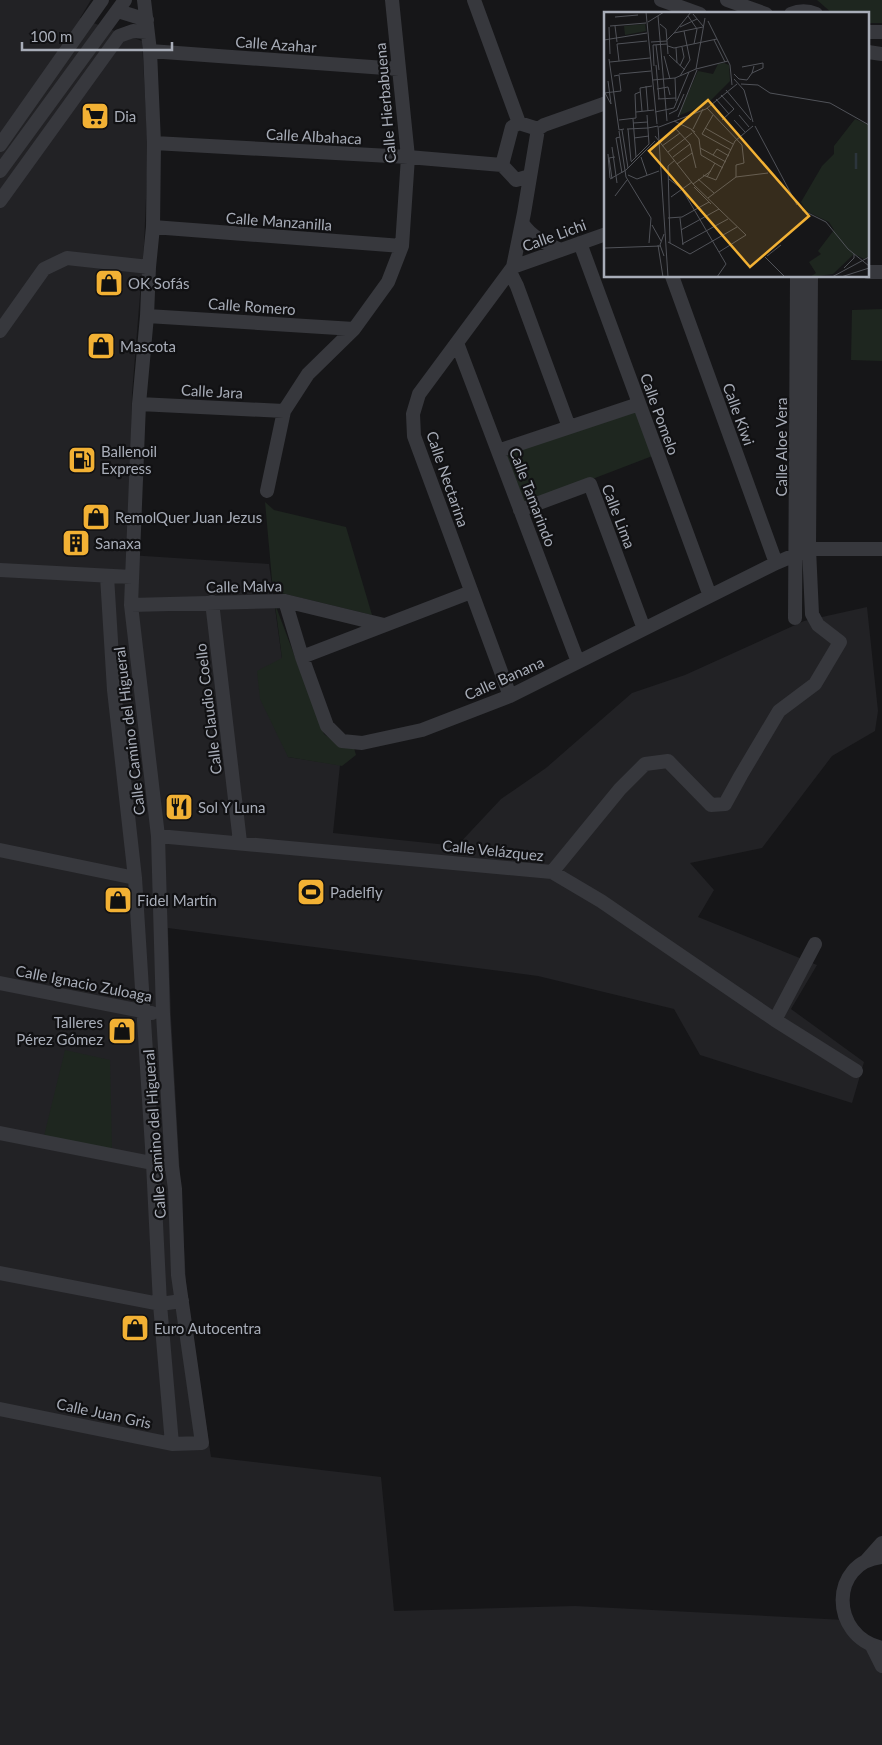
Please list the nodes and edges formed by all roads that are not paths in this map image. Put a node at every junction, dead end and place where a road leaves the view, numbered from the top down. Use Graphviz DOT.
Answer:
graph roads {
  1 [pos="102,0"];
  2 [pos="392,0"];
  3 [pos="474,0"];
  4 [pos="661,0"];
  5 [pos="727,0"];
  6 [pos="121,5"];
  7 [pos="694,12"];
  8 [pos="760,12"];
  9 [pos="796,12"];
  10 [pos="811,12"];
  11 [pos="147,13"];
  12 [pos="150,51"];
  13 [pos="399,69"];
  14 [pos="604,104"];
  15 [pos="519,123"];
  16 [pos="538,129"];
  17 [pos="154,143"];
  18 [pos="0,145"];
  19 [pos="408,158"];
  20 [pos="502,166"];
  21 [pos="0,171"];
  22 [pos="530,176"];
  23 [pos="0,201"];
  24 [pos="522,223"];
  25 [pos="153,227"];
  26 [pos="604,235"];
  27 [pos="580,243"];
  28 [pos="402,246"];
  29 [pos="561,250"];
  30 [pos="149,266"];
  31 [pos="511,270"];
  32 [pos="673,278"];
  33 [pos="797,278"];
  34 [pos="811,278"];
  35 [pos="147,316"];
  36 [pos="354,329"];
  37 [pos="0,331"];
  38 [pos="458,343"];
  39 [pos="139,404"];
  40 [pos="639,404"];
  41 [pos="284,411"];
  42 [pos="569,427"];
  43 [pos="498,451"];
  44 [pos="267,491"];
  45 [pos="520,510"];
  46 [pos="882,549"];
  47 [pos="803,552"];
  48 [pos="776,563"];
  49 [pos="0,570"];
  50 [pos="107,576"];
  51 [pos="132,577"];
  52 [pos="471,592"];
  53 [pos="710,596"];
  54 [pos="285,601"];
  55 [pos="212,602"];
  56 [pos="131,605"];
  57 [pos="795,618"];
  58 [pos="384,625"];
  59 [pos="644,629"];
  60 [pos="302,657"];
  61 [pos="578,662"];
  62 [pos="510,696"];
  63 [pos="158,836"];
  64 [pos="240,842"];
  65 [pos="0,850"];
  66 [pos="552,872"];
  67 [pos="135,878"];
  68 [pos="814,944"];
  69 [pos="0,983"];
  70 [pos="143,1012"];
  71 [pos="163,1014"];
  72 [pos="775,1020"];
  73 [pos="856,1071"];
  74 [pos="0,1133"];
  75 [pos="153,1163"];
  76 [pos="172,1167"];
  77 [pos="0,1273"];
  78 [pos="182,1301"];
  79 [pos="160,1304"];
  80 [pos="0,1409"];
  81 [pos="172,1444"];
  82 [pos="202,1444"];
  83 [pos="882,1542"];
  84 [pos="882,1557"];
  85 [pos="866,1562"];
  86 [pos="877,1647"];
  87 [pos="882,1666"];
  1 -- 18 [label="street"];
  2 -- 13 [label="street, Calle Hierbabuena"];
  3 -- 15 [label="street"];
  4 -- 7 [label="street"];
  5 -- 8 [label="street"];
  6 -- 11 [label="street"];
  6 -- 21 [label="street"];
  9 -- 10 [label="street"];
  11 -- 12 [label="street, Calle Camino del Higueral"];
  11 -- 23 [label="street"];
  12 -- 13 [label="street, Calle Azahar"];
  12 -- 17 [label="street, Calle Camino del Higueral"];
  13 -- 19 [label="street, Calle Hierbabuena"];
  14 -- 16 [label="street"];
  15 -- 16 [label="street"];
  15 -- 20 [label="street"];
  16 -- 22 [label="street, Calle Nectarina"];
  17 -- 19 [label="street, Calle Albahaca"];
  17 -- 25 [label="street, Calle Camino del Higueral"];
  19 -- 20 [label="street, Calle Albahaca"];
  19 -- 28 [label="street, Calle Hierbabuena"];
  20 -- 22 [label="street"];
  22 -- 24 [label="street, Calle Nectarina"];
  24 -- 29 [label="street"];
  24 -- 31 [label="street, Calle Nectarina"];
  25 -- 28 [label="street, Calle Manzanilla"];
  25 -- 30 [label="street, Calle Camino del Higueral"];
  26 -- 27 [label="street, Calle Lichi"];
  27 -- 29 [label="street, Calle Lichi"];
  27 -- 40 [label="street, Calle Pomelo"];
  28 -- 36 [label="street, Calle Hierbabuena"];
  29 -- 31 [label="street, Calle Lichi"];
  30 -- 35 [label="street, Calle Camino del Higueral"];
  30 -- 37 [label="street"];
  31 -- 38 [label="street, Calle Nectarina"];
  31 -- 42 [label="street"];
  32 -- 48 [label="street, Calle Kiwi"];
  33 -- 47 [label="street, Calle Aloe Vera"];
  34 -- 47 [label="street, Calle Aloe Vera"];
  35 -- 36 [label="street, Calle Romero"];
  35 -- 39 [label="street, Calle Camino del Higueral"];
  36 -- 41 [label="street, Calle Hierbabuena"];
  38 -- 43 [label="street, Calle Tamarindo"];
  38 -- 52 [label="street, Calle Nectarina"];
  39 -- 41 [label="street, Calle Jara"];
  39 -- 51 [label="street, Calle Camino del Higueral"];
  40 -- 42 [label="street"];
  40 -- 53 [label="street, Calle Pomelo"];
  41 -- 44 [label="street, Calle Hierbabuena"];
  42 -- 43 [label="street"];
  43 -- 45 [label="street, Calle Tamarindo"];
  45 -- 59 [label="street, Calle Lima"];
  45 -- 61 [label="street, Calle Tamarindo"];
  46 -- 47 [label="street"];
  47 -- 48 [label="street, Calle Banana"];
  47 -- 57 [label="street, Calle Aloe Vera"];
  47 -- 66 [label="street, Calle Aloe Vera"];
  48 -- 53 [label="street, Calle Banana"];
  49 -- 50 [label="street"];
  50 -- 51 [label="street"];
  50 -- 67 [label="street, Calle Camino del Higueral"];
  51 -- 56 [label="street, Calle Camino del Higueral"];
  52 -- 58 [label="street"];
  52 -- 62 [label="street, Calle Nectarina"];
  53 -- 59 [label="street, Calle Banana"];
  54 -- 55 [label="street, Calle Malva"];
  54 -- 58 [label="street, Calle Malva"];
  54 -- 60 [label="street, Calle Banana"];
  55 -- 56 [label="street, Calle Malva"];
  55 -- 64 [label="street, Calle Claudio Coello"];
  56 -- 63 [label="street, Calle Camino del Higueral"];
  58 -- 60 [label="street"];
  59 -- 61 [label="street, Calle Banana"];
  60 -- 62 [label="street, Calle Banana"];
  61 -- 62 [label="street, Calle Banana"];
  63 -- 64 [label="street, Calle Velázquez"];
  63 -- 71 [label="street, Calle Camino del Higueral"];
  64 -- 66 [label="street, Calle Velázquez"];
  65 -- 67 [label="street"];
  66 -- 72 [label="street, Calle Velázquez"];
  67 -- 70 [label="street, Calle Camino del Higueral"];
  68 -- 72 [label="street"];
  69 -- 70 [label="street, Calle Ignacio Zuloaga"];
  70 -- 71 [label="street, Calle Ignacio Zuloaga"];
  70 -- 75 [label="street, Calle Camino del Higueral"];
  71 -- 76 [label="street, Calle Camino del Higueral"];
  72 -- 73 [label="street, Calle Velázquez"];
  74 -- 75 [label="street"];
  75 -- 76 [label="street"];
  75 -- 79 [label="street, Calle Camino del Higueral"];
  76 -- 78 [label="street, Calle Camino del Higueral"];
  77 -- 79 [label="street"];
  78 -- 79 [label="street"];
  78 -- 82 [label="street, Calle Camino del Higueral"];
  79 -- 81 [label="street, Calle Camino del Higueral"];
  80 -- 81 [label="street, Calle Juan Gris"];
  81 -- 82 [label="street, Calle Juan Gris"];
  83 -- 85 [label="street"];
  84 -- 85 [label="street"];
  85 -- 86 [label="street"];
  86 -- 87 [label="street"];
}
